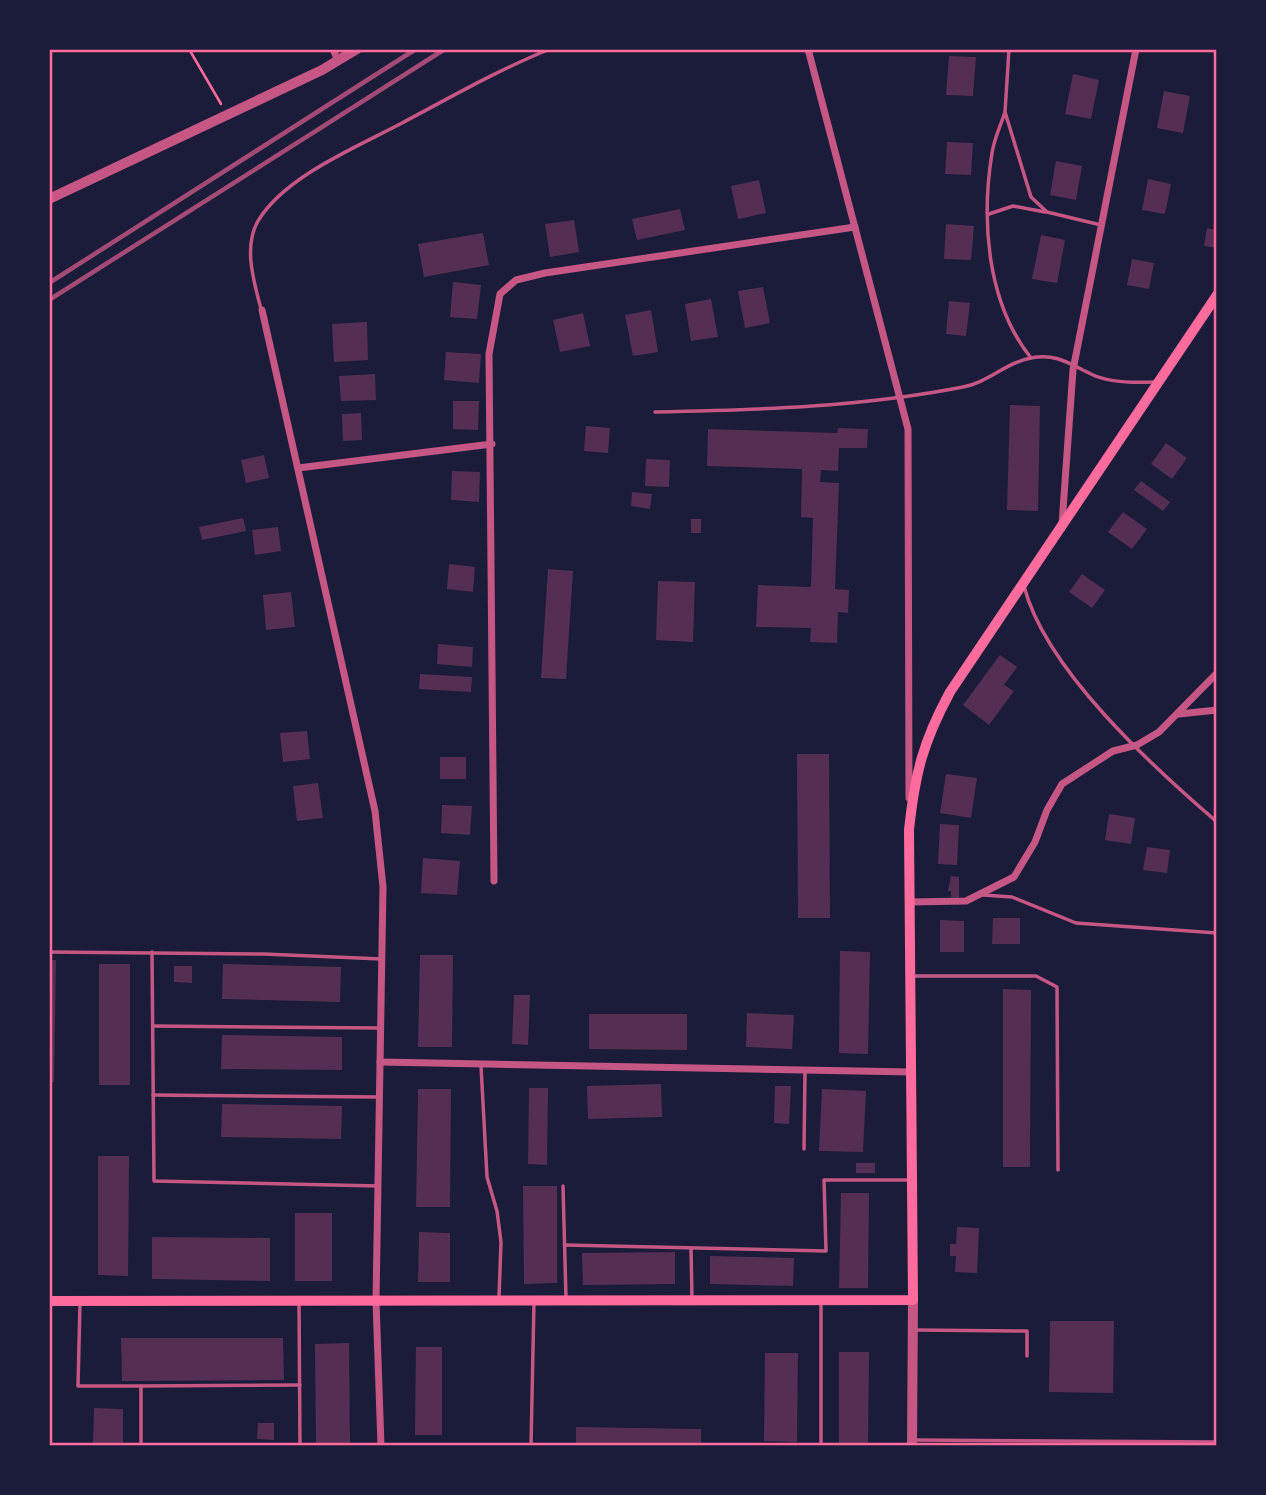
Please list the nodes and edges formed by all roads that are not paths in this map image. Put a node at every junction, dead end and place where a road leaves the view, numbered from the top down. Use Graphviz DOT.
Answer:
graph roads {
  1 [pos="333,49"];
  2 [pos="357,49"];
  3 [pos="550,49"];
  4 [pos="808,49"];
  5 [pos="1009,49"];
  6 [pos="1136,49"];
  7 [pos="338,61"];
  8 [pos="1005,112"];
  9 [pos="49,199"];
  10 [pos="1047,212"];
  11 [pos="989,214"];
  12 [pos="1101,225"];
  13 [pos="855,227"];
  14 [pos="1217,295"];
  15 [pos="262,310"];
  16 [pos="1031,358"];
  17 [pos="1074,363"];
  18 [pos="1158,382"];
  19 [pos="900,398"];
  20 [pos="654,412"];
  21 [pos="492,444"];
  22 [pos="298,468"];
  23 [pos="1062,524"];
  24 [pos="1023,583"];
  25 [pos="1217,673"];
  26 [pos="1217,710"];
  27 [pos="1180,714"];
  28 [pos="1137,745"];
  29 [pos="1217,822"];
  30 [pos="909,830"];
  31 [pos="494,881"];
  32 [pos="983,895"];
  33 [pos="910,902"];
  34 [pos="1217,933"];
  35 [pos="49,952"];
  36 [pos="152,953"];
  37 [pos="382,959"];
  38 [pos="911,976"];
  39 [pos="153,1026"];
  40 [pos="380,1028"];
  41 [pos="380,1062"];
  42 [pos="481,1063"];
  43 [pos="805,1070"];
  44 [pos="912,1072"];
  45 [pos="153,1095"];
  46 [pos="379,1097"];
  47 [pos="804,1149"];
  48 [pos="1058,1171"];
  49 [pos="913,1180"];
  50 [pos="378,1186"];
  51 [pos="564,1186"];
  52 [pos="565,1245"];
  53 [pos="691,1248"];
  54 [pos="566,1300"];
  55 [pos="692,1300"];
  56 [pos="821,1300"];
  57 [pos="913,1300"];
  58 [pos="49,1301"];
  59 [pos="80,1301"];
  60 [pos="299,1301"];
  61 [pos="376,1301"];
  62 [pos="499,1301"];
  63 [pos="534,1301"];
  64 [pos="913,1330"];
  65 [pos="1027,1356"];
  66 [pos="300,1384"];
  67 [pos="141,1385"];
  68 [pos="1217,1441"];
  69 [pos="912,1443"];
  70 [pos="141,1446"];
  71 [pos="300,1446"];
  72 [pos="380,1446"];
  73 [pos="531,1446"];
  74 [pos="821,1446"];
  1 -- 7 [label="street"];
  2 -- 7 [label="street"];
  3 -- 15 [label="lane"];
  4 -- 13 [label="street"];
  5 -- 8 [label="lane"];
  6 -- 12 [label="street"];
  7 -- 9 [label="street"];
  8 -- 10 [label="lane"];
  8 -- 11 [label="lane"];
  10 -- 11 [label="lane"];
  10 -- 12 [label="lane"];
  11 -- 16 [label="lane"];
  12 -- 17 [label="street"];
  13 -- 19 [label="street"];
  13 -- 21 [label="street"];
  14 -- 18 [label="main road"];
  15 -- 22 [label="street"];
  16 -- 17 [label="lane"];
  16 -- 19 [label="lane"];
  17 -- 18 [label="lane"];
  17 -- 23 [label="street"];
  18 -- 23 [label="main road"];
  19 -- 20 [label="lane"];
  19 -- 30 [label="street"];
  21 -- 22 [label="street"];
  21 -- 31 [label="street"];
  22 -- 37 [label="street"];
  23 -- 24 [label="main road"];
  24 -- 28 [label="lane"];
  24 -- 30 [label="main road"];
  25 -- 27 [label="street"];
  26 -- 27 [label="street"];
  27 -- 28 [label="street"];
  28 -- 29 [label="lane"];
  28 -- 32 [label="street"];
  30 -- 33 [label="main road"];
  32 -- 33 [label="street"];
  32 -- 34 [label="lane"];
  33 -- 38 [label="main road"];
  35 -- 36 [label="lane"];
  36 -- 37 [label="lane"];
  36 -- 39 [label="lane"];
  37 -- 40 [label="street"];
  38 -- 44 [label="main road"];
  38 -- 48 [label="lane"];
  39 -- 40 [label="lane"];
  39 -- 45 [label="lane"];
  40 -- 41 [label="street"];
  41 -- 42 [label="street"];
  41 -- 46 [label="street"];
  42 -- 43 [label="street"];
  42 -- 62 [label="lane"];
  43 -- 44 [label="street"];
  43 -- 47 [label="lane"];
  44 -- 49 [label="main road"];
  45 -- 46 [label="lane"];
  45 -- 50 [label="lane"];
  46 -- 50 [label="street"];
  49 -- 53 [label="lane"];
  49 -- 57 [label="main road"];
  50 -- 61 [label="street"];
  51 -- 52 [label="lane"];
  52 -- 53 [label="lane"];
  52 -- 54 [label="lane"];
  53 -- 55 [label="lane"];
  54 -- 55 [label="main road"];
  54 -- 63 [label="main road"];
  55 -- 56 [label="main road"];
  56 -- 57 [label="main road"];
  56 -- 74 [label="lane"];
  57 -- 64 [label="street"];
  58 -- 59 [label="main road"];
  59 -- 60 [label="main road"];
  59 -- 67 [label="lane"];
  60 -- 61 [label="main road"];
  60 -- 66 [label="lane"];
  61 -- 62 [label="main road"];
  61 -- 72 [label="street"];
  62 -- 63 [label="main road"];
  63 -- 73 [label="lane"];
  64 -- 65 [label="lane"];
  64 -- 69 [label="street"];
  66 -- 67 [label="lane"];
  66 -- 71 [label="lane"];
  67 -- 70 [label="lane"];
  68 -- 69 [label="lane"];
}
